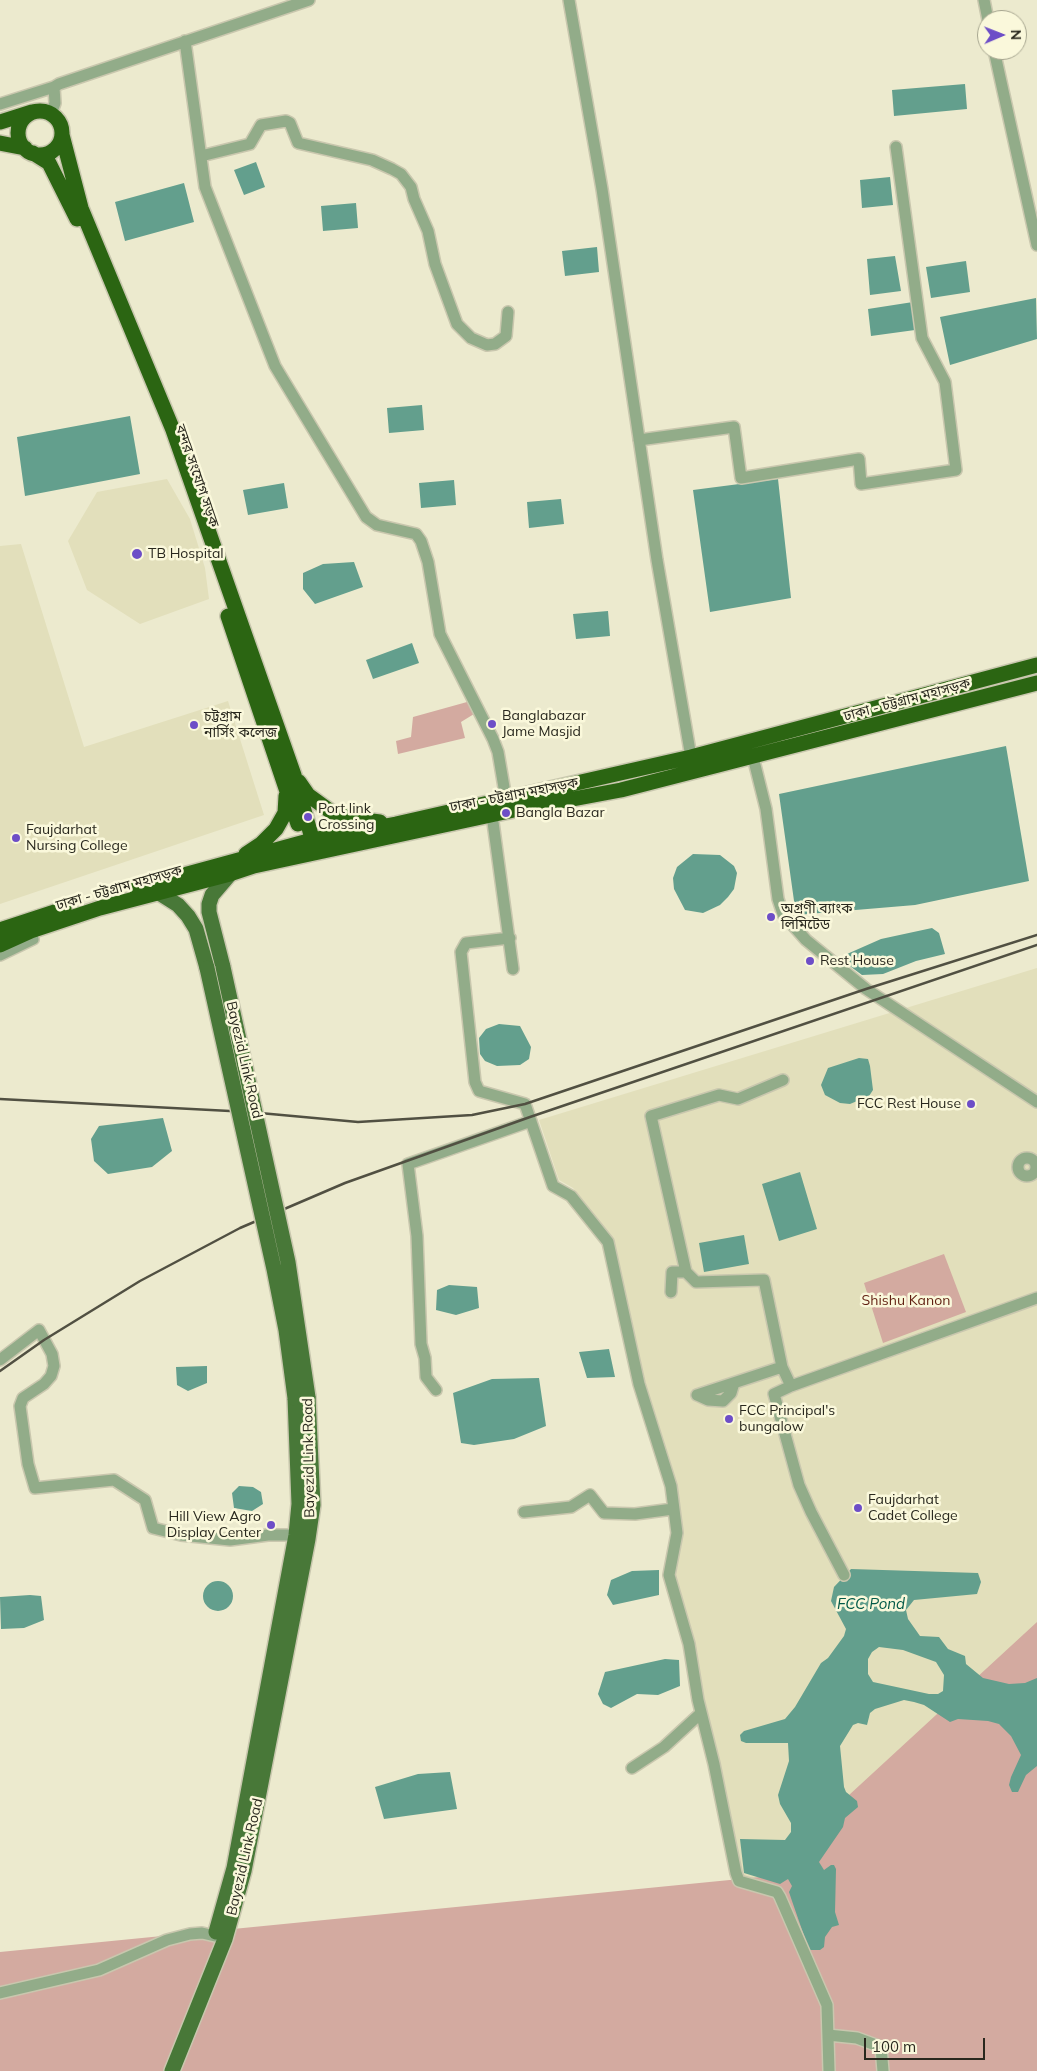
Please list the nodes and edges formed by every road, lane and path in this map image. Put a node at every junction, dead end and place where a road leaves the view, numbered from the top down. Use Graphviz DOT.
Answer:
graph roads {
  1 [pos="309,0"];
  2 [pos="569,0"];
  3 [pos="185,42"];
  4 [pos="996,60"];
  5 [pos="54,87"];
  6 [pos="0,104"];
  7 [pos="36,111"];
  8 [pos="52,114"];
  9 [pos="0,122"];
  10 [pos="62,135"];
  11 [pos="0,143"];
  12 [pos="896,147"];
  13 [pos="29,151"];
  14 [pos="201,156"];
  15 [pos="1037,245"];
  16 [pos="508,312"];
  17 [pos="639,440"];
  18 [pos="1037,665"];
  19 [pos="1037,683"];
  20 [pos="748,741"];
  21 [pos="690,757"];
  22 [pos="753,757"];
  23 [pos="289,777"];
  24 [pos="506,799"];
  25 [pos="492,815"];
  26 [pos="396,824"];
  27 [pos="310,847"];
  28 [pos="232,868"];
  29 [pos="159,893"];
  30 [pos="62,910"];
  31 [pos="0,926"];
  32 [pos="30,926"];
  33 [pos="0,930"];
  34 [pos="510,938"];
  35 [pos="0,945"];
  36 [pos="0,955"];
  37 [pos="513,969"];
  38 [pos="784,1080"];
  39 [pos="1037,1102"];
  40 [pos="531,1122"];
  41 [pos="686,1272"];
  42 [pos="671,1292"];
  43 [pos="1037,1298"];
  44 [pos="0,1360"];
  45 [pos="782,1366"];
  46 [pos="734,1383"];
  47 [pos="790,1386"];
  48 [pos="436,1390"];
  49 [pos="302,1398"];
  50 [pos="673,1509"];
  51 [pos="524,1512"];
  52 [pos="296,1535"];
  53 [pos="844,1574"];
  54 [pos="701,1713"];
  55 [pos="632,1768"];
  56 [pos="215,1936"];
  57 [pos="0,1993"];
  58 [pos="828,2035"];
  59 [pos="162,2071"];
  60 [pos="172,2071"];
  61 [pos="828,2071"];
  62 [pos="883,2071"];
  1 -- 3 [label="street"];
  2 -- 17 [label="street"];
  3 -- 5 [label="street"];
  3 -- 14 [label="street"];
  4 -- 15 [label="street"];
  5 -- 6 [label="street"];
  5 -- 8 [label="street"];
  7 -- 8 [label="highway"];
  7 -- 9 [label="highway"];
  7 -- 13 [label="highway"];
  8 -- 10 [label="highway"];
  10 -- 13 [label="highway"];
  10 -- 23 [label="highway, বন্দর সংযোগ সড়ক"];
  11 -- 13 [label="highway, বন্দর সংযোগ সড়ক"];
  12 -- 17 [label="street"];
  13 -- 23 [label="highway, বন্দর সংযোগ সড়ক"];
  14 -- 16 [label="street"];
  14 -- 24 [label="street"];
  17 -- 21 [label="street"];
  18 -- 20 [label="highway, ঢাকা - চট্টগ্রাম মহাসড়ক"];
  19 -- 22 [label="highway, ঢাকা - চট্টগ্রাম মহাসড়ক"];
  20 -- 21 [label="highway, ঢাকা - চট্টগ্রাম মহাসড়ক"];
  20 -- 22 [label="street"];
  21 -- 24 [label="highway, ঢাকা - চট্টগ্রাম মহাসড়ক"];
  22 -- 25 [label="highway, ঢাকা - চট্টগ্রাম মহাসড়ক"];
  22 -- 39 [label="street"];
  23 -- 26 [label="highway"];
  23 -- 27 [label="highway, বন্দর সংযোগ সড়ক"];
  23 -- 28 [label="highway"];
  24 -- 26 [label="highway, ঢাকা - চট্টগ্রাম মহাসড়ক"];
  25 -- 27 [label="highway, ঢাকা - চট্টগ্রাম মহাসড়ক"];
  25 -- 34 [label="street"];
  26 -- 27 [label="highway, ঢাকা - চট্টগ্রাম মহাসড়ক"];
  27 -- 28 [label="highway, ঢাকা - চট্টগ্রাম মহাসড়ক"];
  28 -- 29 [label="highway, ঢাকা - চট্টগ্রাম মহাসড়ক"];
  28 -- 30 [label="highway, ঢাকা - চট্টগ্রাম মহাসড়ক"];
  28 -- 49 [label="main road, Bayezid Link Road, bridge"];
  29 -- 32 [label="highway, ঢাকা - চট্টগ্রাম মহাসড়ক"];
  29 -- 49 [label="main road, Bayezid Link Road, bridge"];
  30 -- 31 [label="street"];
  30 -- 32 [label="highway, ঢাকা - চট্টগ্রাম মহাসড়ক"];
  32 -- 33 [label="highway, ঢাকা - চট্টগ্রাম মহাসড়ক"];
  32 -- 35 [label="highway, ঢাকা - চট্টগ্রাম মহাসড়ক"];
  32 -- 36 [label="street"];
  34 -- 37 [label="street"];
  34 -- 40 [label="street"];
  38 -- 41 [label="street"];
  40 -- 48 [label="street"];
  40 -- 50 [label="street"];
  41 -- 42 [label="street"];
  41 -- 45 [label="street"];
  43 -- 47 [label="street"];
  44 -- 52 [label="street"];
  45 -- 46 [label="street"];
  45 -- 47 [label="street"];
  47 -- 53 [label="street"];
  49 -- 52 [label="main road, Bayezid Link Road"];
  49 -- 60 [label="main road, Bayezid Link Road"];
  50 -- 51 [label="street"];
  50 -- 54 [label="street"];
  52 -- 56 [label="main road, Bayezid Link Road"];
  54 -- 55 [label="street"];
  54 -- 58 [label="street"];
  56 -- 57 [label="street"];
  56 -- 59 [label="main road, Bayezid Link Road"];
  58 -- 61 [label="street"];
  58 -- 62 [label="street"];
}
